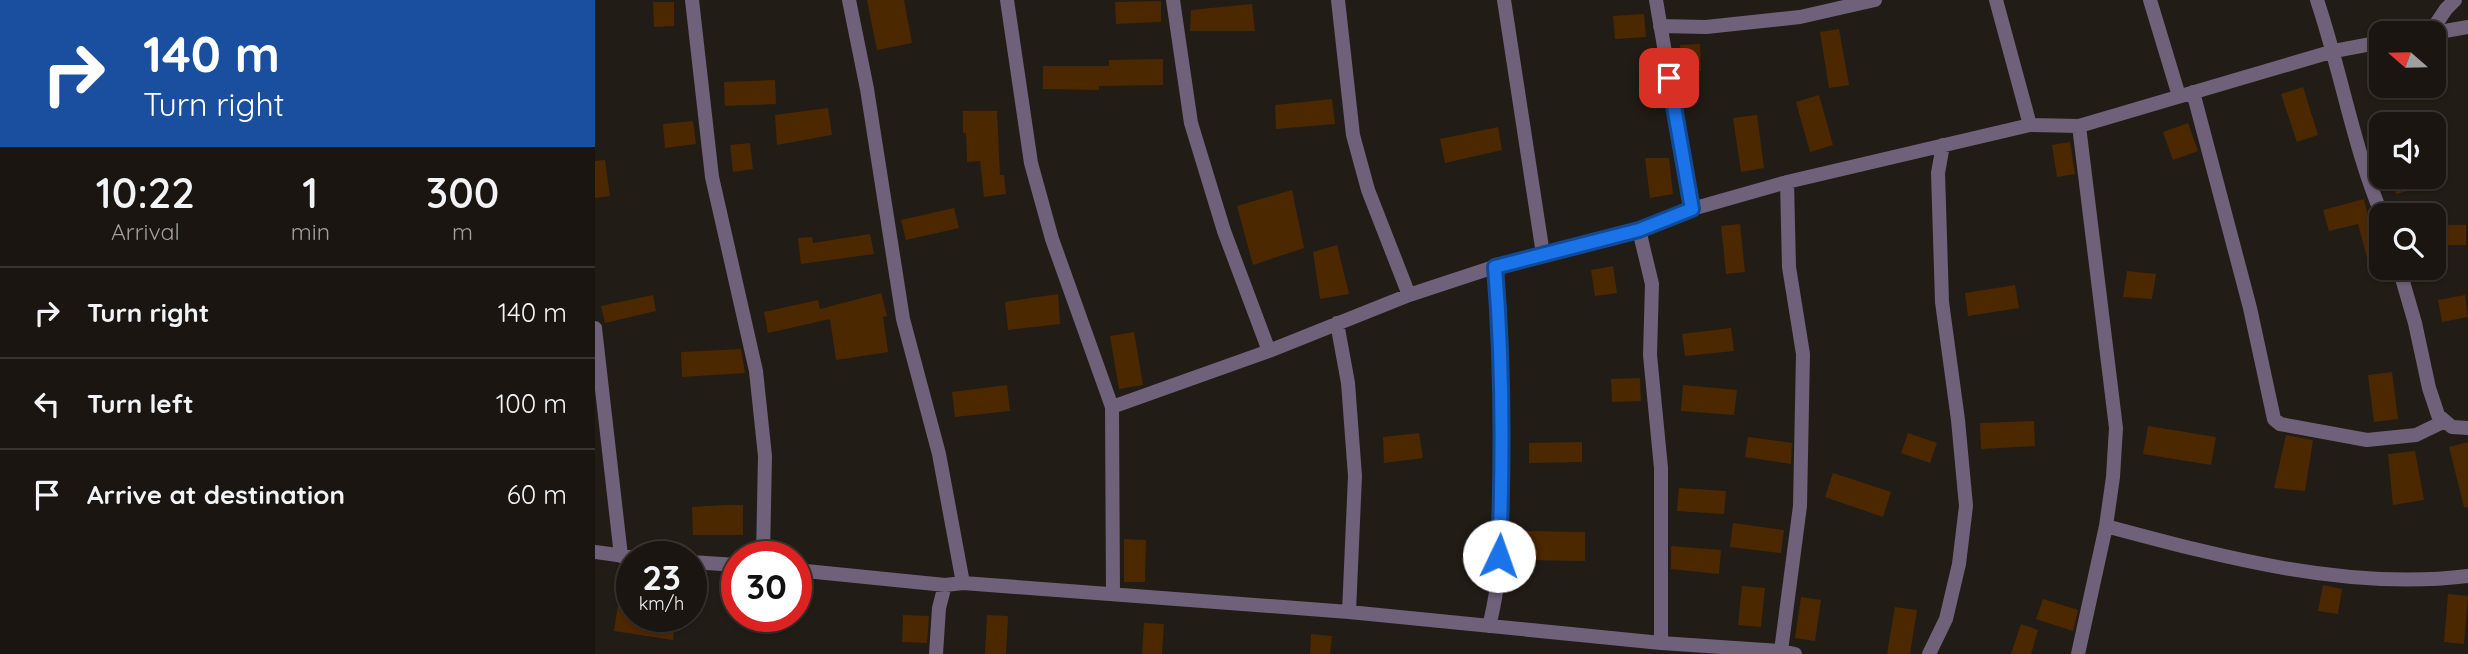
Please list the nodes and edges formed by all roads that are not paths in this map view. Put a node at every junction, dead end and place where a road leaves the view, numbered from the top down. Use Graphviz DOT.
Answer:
graph roads {
  1 [pos="692,0"];
  2 [pos="849,0"];
  3 [pos="1007,0"];
  4 [pos="1173,0"];
  5 [pos="1338,0"];
  6 [pos="1504,0"];
  7 [pos="1655,0"];
  8 [pos="1875,0"];
  9 [pos="1996,0"];
  10 [pos="2151,0"];
  11 [pos="2317,0"];
  12 [pos="2455,0"];
  13 [pos="2438,21"];
  14 [pos="1660,26"];
  15 [pos="2468,27"];
  16 [pos="2447,30"];
  17 [pos="2369,44"];
  18 [pos="2334,51"];
  19 [pos="2186,94"];
  20 [pos="2030,125"];
  21 [pos="2079,126"];
  22 [pos="1943,145"];
  23 [pos="1787,182"];
  24 [pos="2377,203"];
  25 [pos="1692,209"];
  26 [pos="1639,230"];
  27 [pos="1543,254"];
  28 [pos="1495,267"];
  29 [pos="2402,280"];
  30 [pos="1409,295"];
  31 [pos="1337,323"];
  32 [pos="595,328"];
  33 [pos="1269,351"];
  34 [pos="1112,407"];
  35 [pos="2445,421"];
  36 [pos="2468,428"];
  37 [pos="2106,526"];
  38 [pos="624,541"];
  39 [pos="763,541"];
  40 [pos="595,552"];
  41 [pos="616,555"];
  42 [pos="812,572"];
  43 [pos="2468,576"];
  44 [pos="963,583"];
  45 [pos="945,585"];
  46 [pos="1113,594"];
  47 [pos="1349,612"];
  48 [pos="1489,626"];
  49 [pos="1661,643"];
  50 [pos="1788,653"];
  51 [pos="936,654"];
  52 [pos="1929,654"];
  53 [pos="2078,654"];
  1 -- 39 [label="street"];
  2 -- 44 [label="street"];
  3 -- 34 [label="street"];
  4 -- 33 [label="street"];
  5 -- 30 [label="street"];
  6 -- 27 [label="street"];
  7 -- 14 [label="street"];
  8 -- 14 [label="street"];
  9 -- 20 [label="street"];
  10 -- 19 [label="street"];
  11 -- 18 [label="street"];
  12 -- 13 [label="street"];
  14 -- 25 [label="street"];
  15 -- 16 [label="street"];
  17 -- 18 [label="street"];
  18 -- 19 [label="street"];
  18 -- 24 [label="street"];
  19 -- 21 [label="street"];
  19 -- 35 [label="street"];
  20 -- 21 [label="street"];
  20 -- 22 [label="street"];
  21 -- 37 [label="street"];
  22 -- 23 [label="street"];
  22 -- 52 [label="street"];
  23 -- 25 [label="street"];
  23 -- 50 [label="street"];
  25 -- 26 [label="street"];
  26 -- 27 [label="street"];
  26 -- 49 [label="street"];
  27 -- 28 [label="street"];
  28 -- 30 [label="street"];
  28 -- 48 [label="street"];
  29 -- 35 [label="street"];
  30 -- 31 [label="street"];
  31 -- 33 [label="street"];
  31 -- 47 [label="street"];
  32 -- 38 [label="street"];
  33 -- 34 [label="street"];
  34 -- 46 [label="street"];
  35 -- 36 [label="street"];
  37 -- 43 [label="street"];
  37 -- 53 [label="street"];
  40 -- 41 [label="street"];
  42 -- 45 [label="street"];
  44 -- 45 [label="street"];
  44 -- 46 [label="street"];
  45 -- 51 [label="street"];
  46 -- 47 [label="street"];
  47 -- 48 [label="street"];
  48 -- 49 [label="street"];
  49 -- 50 [label="street"];
}
